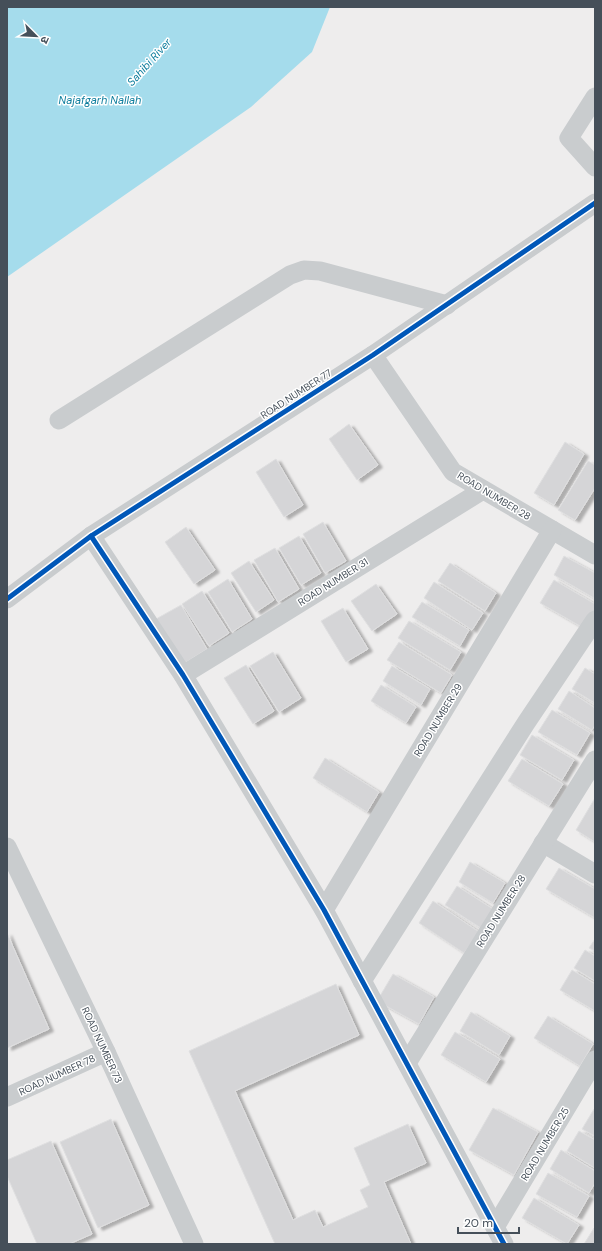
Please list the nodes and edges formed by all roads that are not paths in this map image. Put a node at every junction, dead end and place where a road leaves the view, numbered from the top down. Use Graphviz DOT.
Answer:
graph roads {
  1 [pos="595,97"];
  2 [pos="595,167"];
  3 [pos="595,203"];
  4 [pos="447,304"];
  5 [pos="374,355"];
  6 [pos="59,420"];
  7 [pos="484,490"];
  8 [pos="552,530"];
  9 [pos="91,536"];
  10 [pos="595,555"];
  11 [pos="7,599"];
  12 [pos="595,620"];
  13 [pos="183,675"];
  14 [pos="595,760"];
  15 [pos="543,843"];
  16 [pos="7,847"];
  17 [pos="595,874"];
  18 [pos="324,910"];
  19 [pos="362,981"];
  20 [pos="106,1052"];
  21 [pos="595,1060"];
  22 [pos="407,1063"];
  23 [pos="7,1098"];
  24 [pos="495,1227"];
  25 [pos="194,1244"];
  26 [pos="504,1244"];
  1 -- 2 [label="street"];
  3 -- 4 [label="street, ROAD NUMBER 77"];
  4 -- 5 [label="street, ROAD NUMBER 77"];
  4 -- 6 [label="street"];
  5 -- 7 [label="street, ROAD NUMBER 28"];
  5 -- 9 [label="street, ROAD NUMBER 77"];
  7 -- 8 [label="street, ROAD NUMBER 28"];
  7 -- 13 [label="street, ROAD NUMBER 31"];
  8 -- 10 [label="street, ROAD NUMBER 28"];
  8 -- 18 [label="street, ROAD NUMBER 29"];
  9 -- 11 [label="street, ROAD NUMBER 77"];
  9 -- 13 [label="street"];
  12 -- 19 [label="street"];
  13 -- 18 [label="street"];
  14 -- 15 [label="street, ROAD NUMBER 28"];
  15 -- 17 [label="street"];
  15 -- 22 [label="street, ROAD NUMBER 28"];
  16 -- 20 [label="street, ROAD NUMBER 73"];
  18 -- 19 [label="street"];
  19 -- 22 [label="street"];
  20 -- 23 [label="street, ROAD NUMBER 78"];
  20 -- 25 [label="street, ROAD NUMBER 73"];
  21 -- 24 [label="street, ROAD NUMBER 25"];
  22 -- 24 [label="street"];
  24 -- 26 [label="street"];
}
